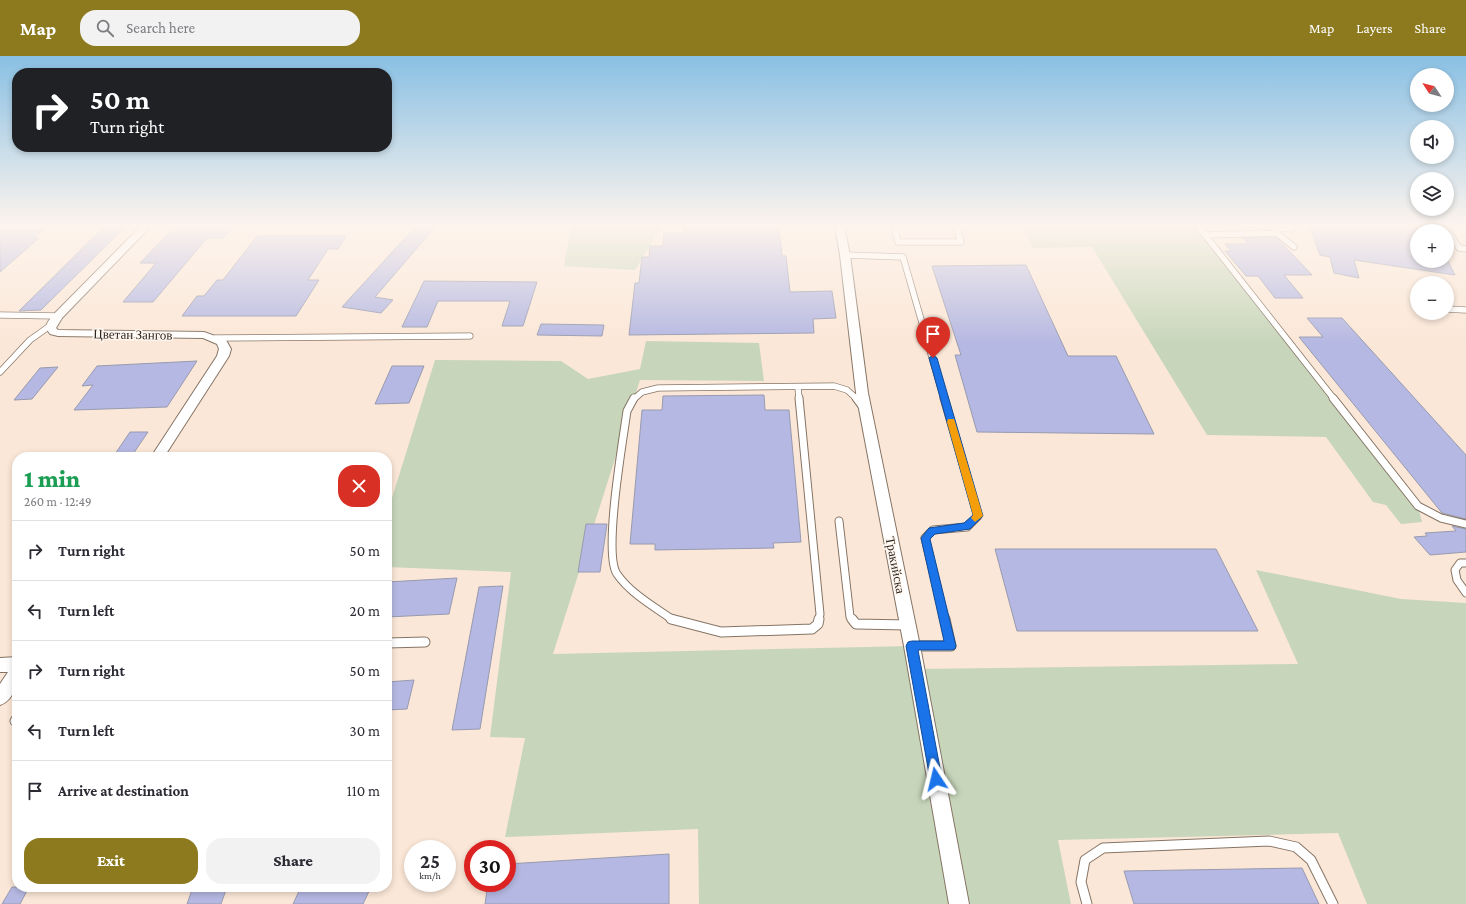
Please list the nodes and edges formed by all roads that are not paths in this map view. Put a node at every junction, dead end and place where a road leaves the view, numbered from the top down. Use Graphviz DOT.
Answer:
graph roads {
  1 [pos="107,266"];
  2 [pos="846,266"];
  3 [pos="905,266"];
  4 [pos="1229,266"];
  5 [pos="1454,309"];
  6 [pos="1466,310"];
  7 [pos="0,315"];
  8 [pos="58,316"];
  9 [pos="51,325"];
  10 [pos="470,336"];
  11 [pos="215,338"];
  12 [pos="0,372"];
  13 [pos="798,386"];
  14 [pos="866,413"];
  15 [pos="160,452"];
  16 [pos="839,521"];
  17 [pos="1466,524"];
  18 [pos="1466,563"];
  19 [pos="1466,593"];
  20 [pos="908,625"];
  21 [pos="425,642"];
  22 [pos="392,643"];
  23 [pos="912,646"];
  24 [pos="12,664"];
  25 [pos="0,665"];
  26 [pos="12,679"];
  27 [pos="0,698"];
  28 [pos="959,904"];
  29 [pos="1087,904"];
  30 [pos="1333,904"];
  1 -- 8 [label="street"];
  2 -- 14 [label="street, Тракийска"];
  3 -- 23 [label="lane"];
  4 -- 17 [label="lane"];
  5 -- 6 [label="lane"];
  7 -- 8 [label="lane"];
  8 -- 9 [label="street"];
  9 -- 11 [label="street, Цветан Зангов"];
  9 -- 12 [label="lane"];
  10 -- 11 [label="lane"];
  11 -- 15 [label="street"];
  13 -- 13 [label="lane"];
  13 -- 14 [label="lane"];
  14 -- 20 [label="street, Тракийска"];
  16 -- 20 [label="lane"];
  18 -- 19 [label="lane"];
  20 -- 23 [label="street, Тракийска"];
  21 -- 22 [label="lane"];
  23 -- 28 [label="street, Тракийска"];
  24 -- 25 [label="street"];
  26 -- 27 [label="street"];
  29 -- 30 [label="lane"];
}
